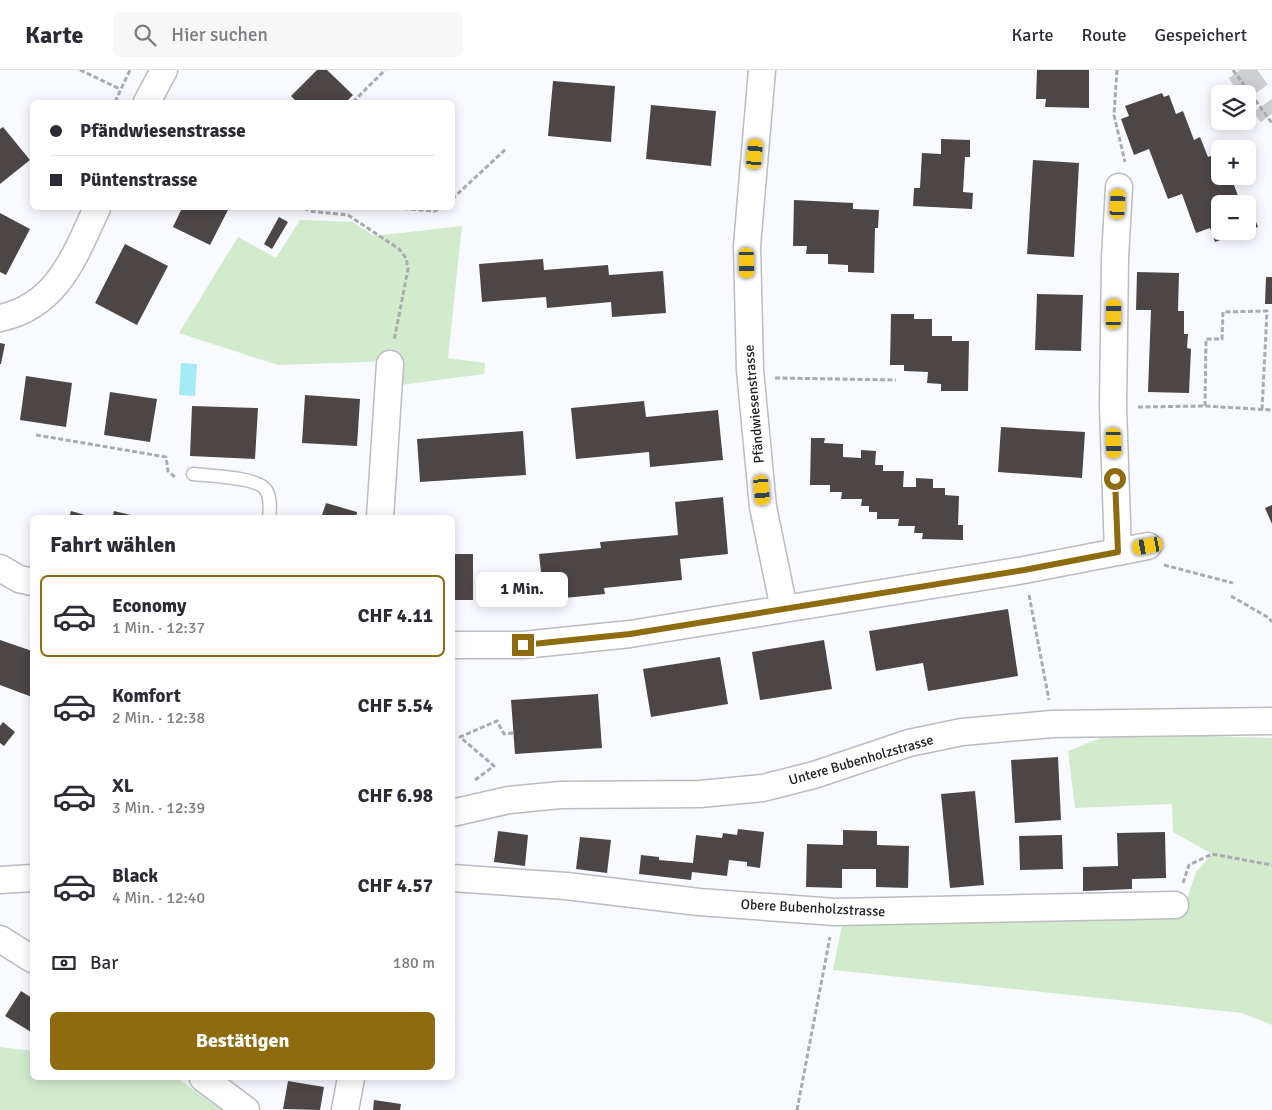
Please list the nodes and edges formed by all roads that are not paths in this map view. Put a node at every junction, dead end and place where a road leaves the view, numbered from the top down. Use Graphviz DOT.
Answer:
graph roads {
  1 [pos="164,70"];
  2 [pos="762,70"];
  3 [pos="148,100"];
  4 [pos="1119,187"];
  5 [pos="96,210"];
  6 [pos="0,318"];
  7 [pos="390,364"];
  8 [pos="193,474"];
  9 [pos="269,515"];
  10 [pos="380,515"];
  11 [pos="1118,552"];
  12 [pos="1152,554"];
  13 [pos="0,568"];
  14 [pos="30,581"];
  15 [pos="784,609"];
  16 [pos="455,645"];
  17 [pos="1272,721"];
  18 [pos="455,812"];
  19 [pos="30,878"];
  20 [pos="455,878"];
  21 [pos="0,880"];
  22 [pos="1176,905"];
  23 [pos="0,939"];
  24 [pos="30,958"];
  25 [pos="205,1080"];
  26 [pos="351,1080"];
  27 [pos="246,1110"];
  28 [pos="345,1110"];
  1 -- 3 [label="street"];
  2 -- 15 [label="street, Pfändwiesenstrasse"];
  4 -- 11 [label="street"];
  5 -- 6 [label="street"];
  7 -- 10 [label="street"];
  8 -- 9 [label="lane"];
  11 -- 12 [label="street"];
  11 -- 15 [label="street"];
  13 -- 14 [label="street"];
  15 -- 16 [label="street"];
  17 -- 18 [label="street, Untere Bubenholzstrasse"];
  19 -- 21 [label="street"];
  20 -- 22 [label="street, Obere Bubenholzstrasse"];
  23 -- 24 [label="street"];
  25 -- 27 [label="street"];
  26 -- 28 [label="street"];
}
